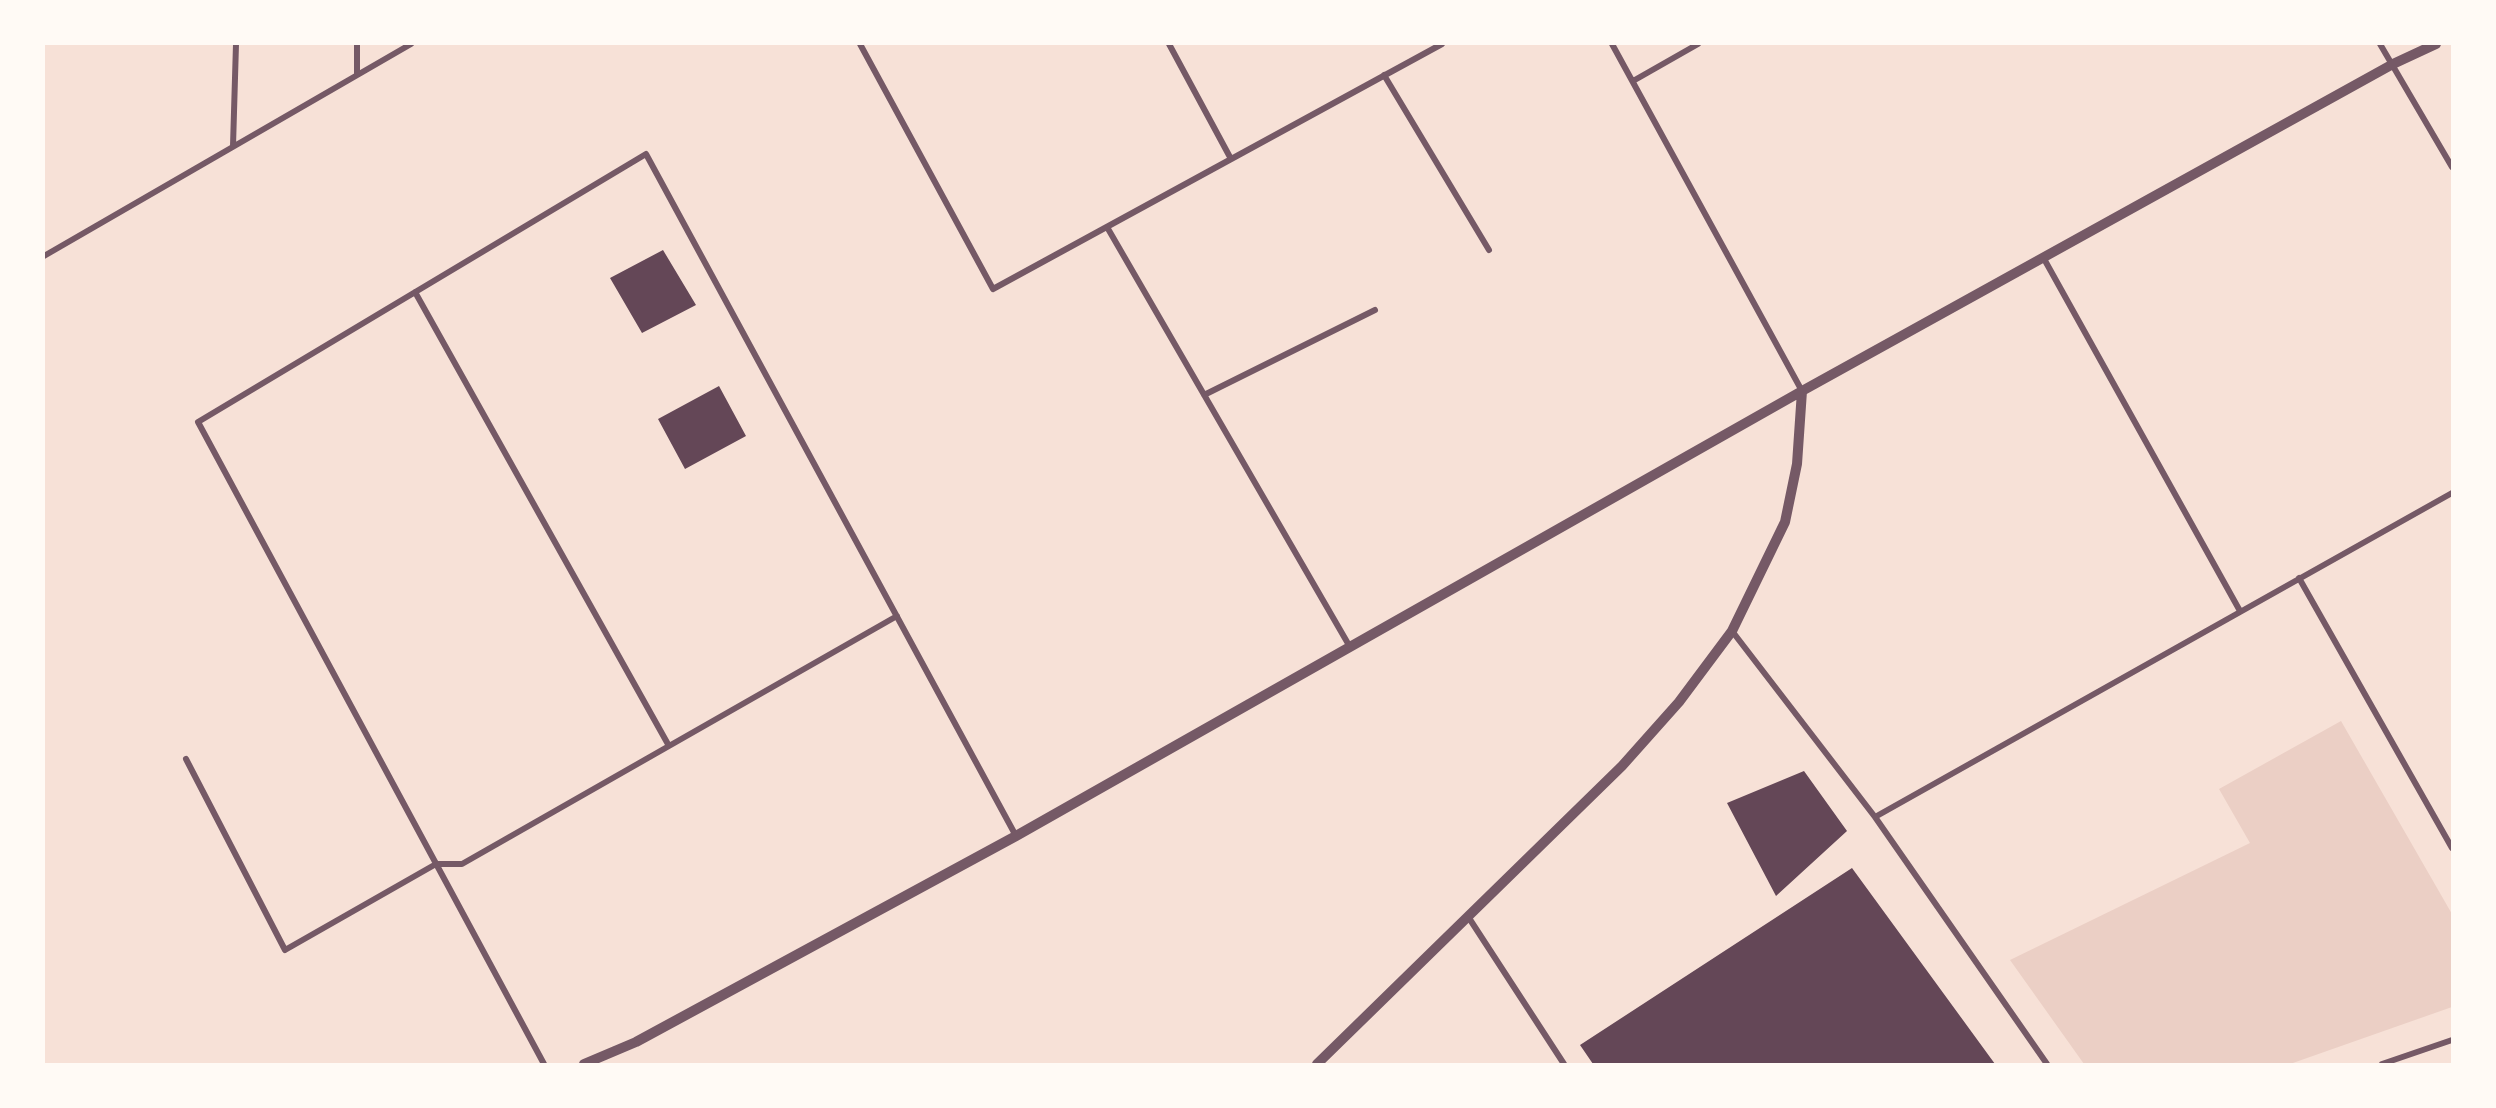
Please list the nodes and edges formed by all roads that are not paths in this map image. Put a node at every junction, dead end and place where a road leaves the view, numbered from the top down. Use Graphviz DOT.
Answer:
graph roads {
  1 [pos="236,44"];
  2 [pos="357,44"];
  3 [pos="411,44"];
  4 [pos="860,44"];
  5 [pos="1169,44"];
  6 [pos="1442,44"];
  7 [pos="1612,44"];
  8 [pos="1698,44"];
  9 [pos="2380,44"];
  10 [pos="2436,44"];
  11 [pos="2393,64"];
  12 [pos="357,75"];
  13 [pos="1384,75"];
  14 [pos="1632,81"];
  15 [pos="233,146"];
  16 [pos="1231,159"];
  17 [pos="2452,167"];
  18 [pos="1107,227"];
  19 [pos="1489,250"];
  20 [pos="44,256"];
  21 [pos="2043,257"];
  22 [pos="415,292"];
  23 [pos="1375,310"];
  24 [pos="1802,391"];
  25 [pos="1204,395"];
  26 [pos="2452,493"];
  27 [pos="2299,578"];
  28 [pos="2240,611"];
  29 [pos="897,616"];
  30 [pos="1732,631"];
  31 [pos="1350,647"];
  32 [pos="669,746"];
  33 [pos="186,759"];
  34 [pos="1875,817"];
  35 [pos="1016,836"];
  36 [pos="2452,848"];
  37 [pos="436,864"];
  38 [pos="1469,918"];
  39 [pos="2452,1040"];
  40 [pos="544,1065"];
  41 [pos="584,1065"];
  42 [pos="1317,1065"];
  43 [pos="1564,1065"];
  44 [pos="2047,1065"];
  45 [pos="2382,1065"];
  1 -- 15 [label="street"];
  2 -- 12 [label="street"];
  3 -- 12 [label="street"];
  4 -- 18 [label="street"];
  5 -- 16 [label="street"];
  6 -- 13 [label="street"];
  7 -- 14 [label="street"];
  8 -- 14 [label="street"];
  9 -- 11 [label="street"];
  10 -- 11 [label="street"];
  11 -- 17 [label="street"];
  11 -- 21 [label="street"];
  12 -- 15 [label="street"];
  13 -- 16 [label="street"];
  13 -- 19 [label="street"];
  14 -- 24 [label="street"];
  15 -- 20 [label="street"];
  16 -- 18 [label="street"];
  18 -- 25 [label="street"];
  21 -- 24 [label="street"];
  21 -- 28 [label="street"];
  22 -- 29 [label="street"];
  22 -- 32 [label="street"];
  22 -- 37 [label="street"];
  23 -- 25 [label="street"];
  24 -- 30 [label="street"];
  24 -- 31 [label="street"];
  25 -- 31 [label="street"];
  26 -- 27 [label="street"];
  27 -- 28 [label="street"];
  27 -- 36 [label="street"];
  28 -- 34 [label="street"];
  29 -- 32 [label="street"];
  29 -- 35 [label="street"];
  30 -- 34 [label="street"];
  30 -- 38 [label="street"];
  31 -- 35 [label="street"];
  32 -- 37 [label="street"];
  33 -- 37 [label="street"];
  34 -- 44 [label="street"];
  35 -- 41 [label="street"];
  37 -- 40 [label="street"];
  38 -- 42 [label="street"];
  38 -- 43 [label="street"];
  39 -- 45 [label="street"];
}
